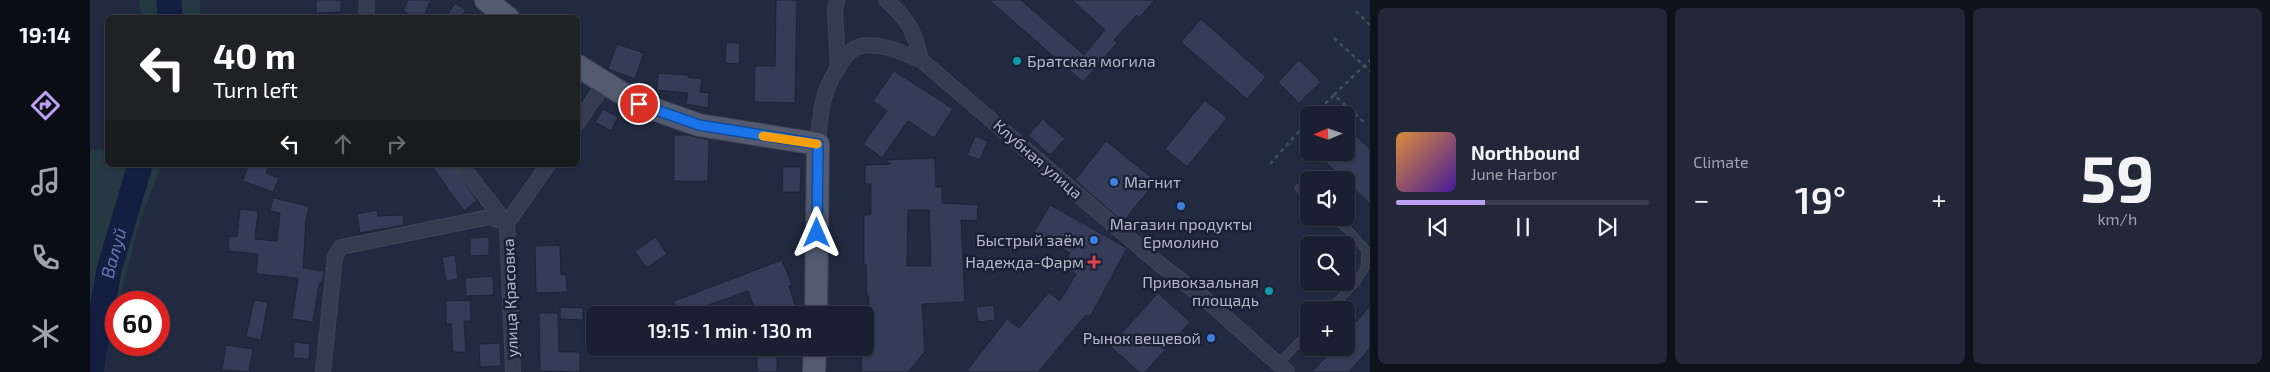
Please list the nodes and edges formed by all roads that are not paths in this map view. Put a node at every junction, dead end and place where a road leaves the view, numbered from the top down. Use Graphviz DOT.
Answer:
graph roads {
  1 [pos="367,0"];
  2 [pos="486,0"];
  3 [pos="837,0"];
  4 [pos="886,0"];
  5 [pos="366,15"];
  6 [pos="504,15"];
  7 [pos="921,60"];
  8 [pos="580,67"];
  9 [pos="838,68"];
  10 [pos="605,83"];
  11 [pos="580,119"];
  12 [pos="818,144"];
  13 [pos="464,167"];
  14 [pos="547,167"];
  15 [pos="507,223"];
  16 [pos="1343,226"];
  17 [pos="1338,301"];
  18 [pos="816,306"];
  19 [pos="1300,344"];
  20 [pos="815,356"];
  21 [pos="1283,368"];
  22 [pos="323,372"];
  23 [pos="513,372"];
  24 [pos="814,372"];
  1 -- 5 [label="street"];
  2 -- 6 [label="main road"];
  3 -- 9 [label="street"];
  4 -- 7 [label="street"];
  7 -- 9 [label="street, Клубная улица"];
  7 -- 21 [label="street, Клубная улица"];
  8 -- 10 [label="main road"];
  9 -- 12 [label="street, Клубная улица"];
  10 -- 11 [label="street"];
  10 -- 12 [label="main road"];
  12 -- 18 [label="main road"];
  13 -- 15 [label="street"];
  14 -- 15 [label="street"];
  15 -- 22 [label="street"];
  15 -- 23 [label="street, улица Красовка"];
  16 -- 17 [label="lane"];
  19 -- 21 [label="lane"];
  20 -- 24 [label="main road"];
}
